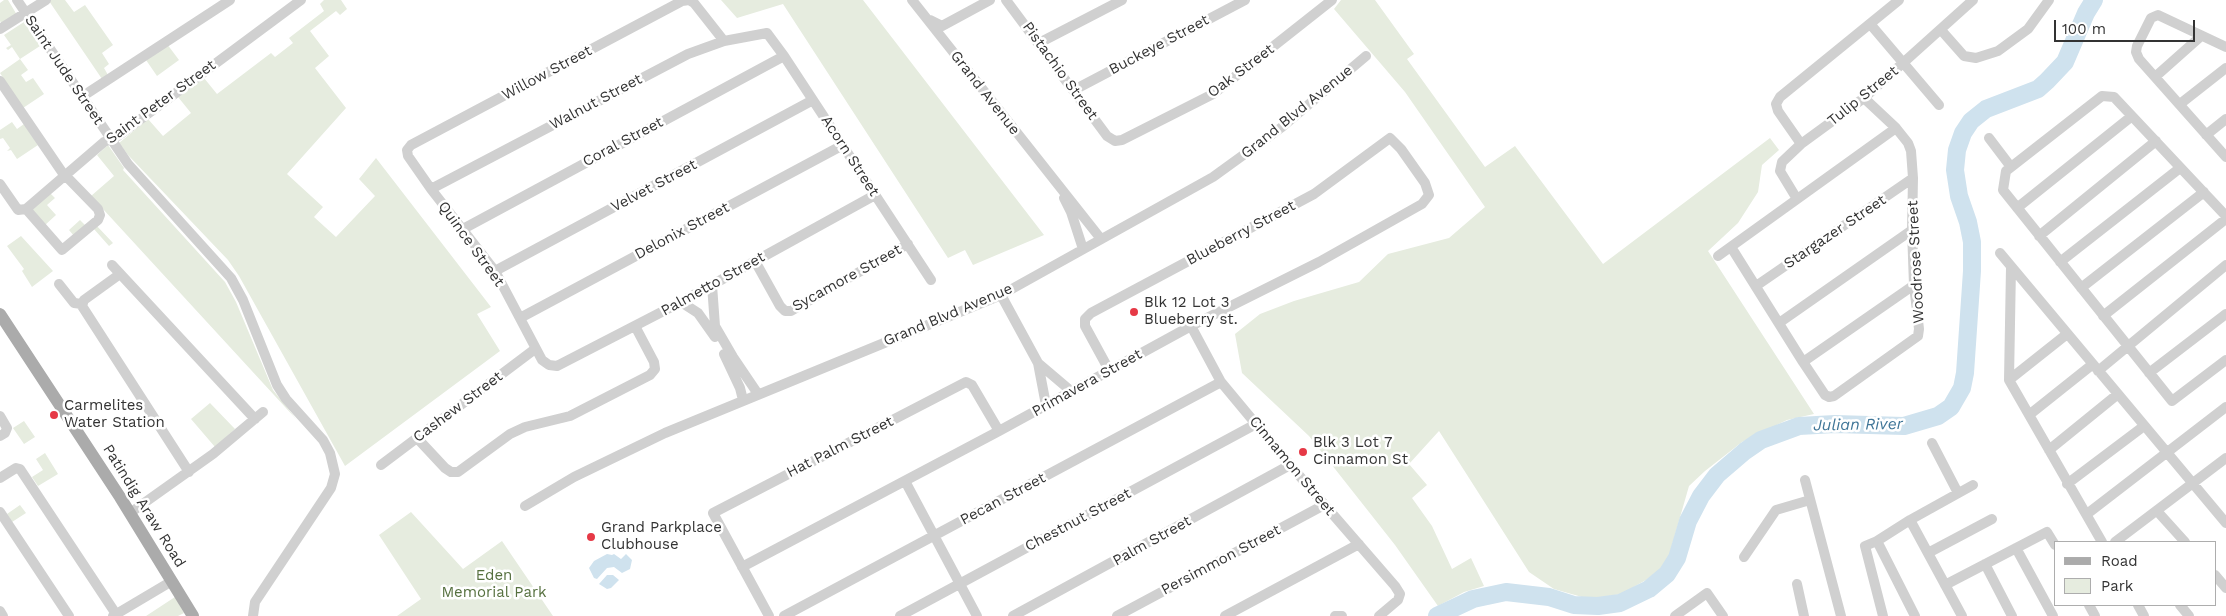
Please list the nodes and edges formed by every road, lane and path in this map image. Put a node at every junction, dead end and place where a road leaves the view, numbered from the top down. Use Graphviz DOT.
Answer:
graph roads {
  1 [pos="17,0"];
  2 [pos="46,0"];
  3 [pos="230,0"];
  4 [pos="301,0"];
  5 [pos="689,0"];
  6 [pos="912,0"];
  7 [pos="990,0"];
  8 [pos="1006,0"];
  9 [pos="1122,0"];
  10 [pos="1245,0"];
  11 [pos="1332,0"];
  12 [pos="1899,0"];
  13 [pos="1973,0"];
  14 [pos="2049,0"];
  15 [pos="25,14"];
  16 [pos="927,18"];
  17 [pos="1871,25"];
  18 [pos="0,29"];
  19 [pos="1941,30"];
  20 [pos="767,33"];
  21 [pos="2200,37"];
  22 [pos="724,41"];
  23 [pos="1040,43"];
  24 [pos="2226,47"];
  25 [pos="784,56"];
  26 [pos="1366,56"];
  27 [pos="1903,63"];
  28 [pos="2226,68"];
  29 [pos="2155,76"];
  30 [pos="0,81"];
  31 [pos="1074,90"];
  32 [pos="83,96"];
  33 [pos="1864,98"];
  34 [pos="813,100"];
  35 [pos="2180,104"];
  36 [pos="1939,105"];
  37 [pos="2132,116"];
  38 [pos="2226,119"];
  39 [pos="1896,128"];
  40 [pos="2206,134"];
  41 [pos="1390,138"];
  42 [pos="1989,138"];
  43 [pos="111,139"];
  44 [pos="1115,141"];
  45 [pos="2156,141"];
  46 [pos="1801,144"];
  47 [pos="843,145"];
  48 [pos="407,150"];
  49 [pos="2226,157"];
  50 [pos="2011,167"];
  51 [pos="2180,168"];
  52 [pos="66,175"];
  53 [pos="1913,178"];
  54 [pos="0,184"];
  55 [pos="1058,186"];
  56 [pos="431,189"];
  57 [pos="2204,192"];
  58 [pos="876,195"];
  59 [pos="1797,199"];
  60 [pos="2017,208"];
  61 [pos="26,210"];
  62 [pos="2226,218"];
  63 [pos="463,229"];
  64 [pos="1912,230"];
  65 [pos="2039,236"];
  66 [pos="1101,239"];
  67 [pos="908,244"];
  68 [pos="1731,246"];
  69 [pos="1083,249"];
  70 [pos="2000,254"];
  71 [pos="1718,256"];
  72 [pos="756,261"];
  73 [pos="2060,262"];
  74 [pos="112,265"];
  75 [pos="2226,265"];
  76 [pos="2011,267"];
  77 [pos="495,271"];
  78 [pos="120,274"];
  79 [pos="931,280"];
  80 [pos="59,284"];
  81 [pos="712,285"];
  82 [pos="1914,285"];
  83 [pos="1756,286"];
  84 [pos="2081,288"];
  85 [pos="1001,295"];
  86 [pos="681,302"];
  87 [pos="82,304"];
  88 [pos="0,314"];
  89 [pos="2226,314"];
  90 [pos="2103,316"];
  91 [pos="520,318"];
  92 [pos="1779,323"];
  93 [pos="635,326"];
  94 [pos="1191,326"];
  95 [pos="2067,334"];
  96 [pos="721,343"];
  97 [pos="2127,345"];
  98 [pos="535,349"];
  99 [pos="2226,360"];
  100 [pos="1803,362"];
  101 [pos="1038,363"];
  102 [pos="549,365"];
  103 [pos="2095,367"];
  104 [pos="1109,370"];
  105 [pos="2149,373"];
  106 [pos="2009,380"];
  107 [pos="1222,382"];
  108 [pos="1070,392"];
  109 [pos="758,394"];
  110 [pos="2118,394"];
  111 [pos="743,400"];
  112 [pos="1046,405"];
  113 [pos="2226,407"];
  114 [pos="263,412"];
  115 [pos="2029,415"];
  116 [pos="0,416"];
  117 [pos="255,419"];
  118 [pos="1256,424"];
  119 [pos="2144,426"];
  120 [pos="998,431"];
  121 [pos="0,436"];
  122 [pos="417,438"];
  123 [pos="1932,443"];
  124 [pos="2049,450"];
  125 [pos="2167,453"];
  126 [pos="2226,459"];
  127 [pos="381,464"];
  128 [pos="1290,466"];
  129 [pos="189,472"];
  130 [pos="0,478"];
  131 [pos="1805,480"];
  132 [pos="905,481"];
  133 [pos="2068,484"];
  134 [pos="2193,484"];
  135 [pos="1973,485"];
  136 [pos="1958,493"];
  137 [pos="1810,500"];
  138 [pos="1324,505"];
  139 [pos="525,506"];
  140 [pos="2157,511"];
  141 [pos="0,512"];
  142 [pos="130,513"];
  143 [pos="2087,514"];
  144 [pos="1992,519"];
  145 [pos="1910,520"];
  146 [pos="2226,523"];
  147 [pos="935,536"];
  148 [pos="2128,538"];
  149 [pos="1877,541"];
  150 [pos="2101,541"];
  151 [pos="2184,541"];
  152 [pos="2054,543"];
  153 [pos="1359,544"];
  154 [pos="2016,548"];
  155 [pos="1928,553"];
  156 [pos="1744,557"];
  157 [pos="1985,564"];
  158 [pos="742,567"];
  159 [pos="2216,576"];
  160 [pos="172,581"];
  161 [pos="960,584"];
  162 [pos="1796,584"];
  163 [pos="1946,585"];
  164 [pos="2226,588"];
  165 [pos="2181,606"];
  166 [pos="0,612"];
  167 [pos="115,615"];
  168 [pos="3,616"];
  169 [pos="69,616"];
  170 [pos="193,616"];
  171 [pos="253,616"];
  172 [pos="769,616"];
  173 [pos="784,616"];
  174 [pos="900,616"];
  175 [pos="977,616"];
  176 [pos="1014,616"];
  177 [pos="1117,616"];
  178 [pos="1225,616"];
  179 [pos="1335,616"];
  180 [pos="1342,616"];
  181 [pos="1379,616"];
  182 [pos="1677,616"];
  183 [pos="1723,616"];
  184 [pos="1804,616"];
  185 [pos="1841,616"];
  186 [pos="1883,616"];
  187 [pos="1915,616"];
  188 [pos="1962,616"];
  189 [pos="2012,616"];
  190 [pos="2053,616"];
  191 [pos="2189,616"];
  1 -- 15 [label="street, Saint Jude Street"];
  2 -- 15 [label="street"];
  3 -- 32 [label="street"];
  4 -- 43 [label="street, Saint Peter Street"];
  5 -- 22 [label="street, Willow Street"];
  5 -- 48 [label="street, Willow Street"];
  6 -- 16 [label="street, Grand Avenue"];
  7 -- 16 [label="street"];
  8 -- 23 [label="street, Pistachio Street"];
  9 -- 23 [label="street"];
  10 -- 31 [label="street, Buckeye Street"];
  11 -- 44 [label="street, Oak Street"];
  12 -- 17 [label="street"];
  13 -- 19 [label="street, Tulip Street"];
  14 -- 19 [label="street"];
  15 -- 18 [label="street"];
  15 -- 32 [label="street, Saint Jude Street"];
  16 -- 55 [label="street, Grand Avenue"];
  17 -- 27 [label="street"];
  17 -- 46 [label="street"];
  19 -- 27 [label="street, Tulip Street"];
  20 -- 22 [label="street, Walnut Street"];
  20 -- 25 [label="street, Acorn Street"];
  21 -- 24 [label="street"];
  21 -- 29 [label="street"];
  21 -- 29 [label="street"];
  22 -- 56 [label="street, Walnut Street"];
  23 -- 31 [label="street, Pistachio Street"];
  25 -- 34 [label="street, Acorn Street"];
  25 -- 63 [label="street, Coral Street"];
  26 -- 66 [label="street, Grand Blvd Avenue"];
  27 -- 33 [label="street, Tulip Street"];
  27 -- 36 [label="street"];
  28 -- 35 [label="street"];
  29 -- 35 [label="street"];
  30 -- 52 [label="street"];
  31 -- 44 [label="street, Pistachio Street"];
  32 -- 43 [label="street, Saint Jude Street"];
  33 -- 39 [label="street, Woodrose Street"];
  33 -- 46 [label="street, Tulip Street"];
  34 -- 47 [label="street, Acorn Street"];
  34 -- 77 [label="street, Velvet Street"];
  35 -- 40 [label="street"];
  37 -- 45 [label="street"];
  37 -- 50 [label="street"];
  37 -- 60 [label="street"];
  38 -- 40 [label="street"];
  39 -- 53 [label="street, Woodrose Street"];
  39 -- 59 [label="street"];
  40 -- 49 [label="street"];
  41 -- 94 [label="street, Primavera Street"];
  41 -- 104 [label="street, Blueberry Street"];
  42 -- 50 [label="street"];
  43 -- 52 [label="street, Saint Peter Street"];
  43 -- 171 [label="street, Saint Jude Street"];
  45 -- 51 [label="street"];
  45 -- 65 [label="street"];
  46 -- 59 [label="street, Tulip Street"];
  47 -- 58 [label="street, Acorn Street"];
  47 -- 91 [label="street, Delonix Street"];
  48 -- 56 [label="street, Quince Street"];
  50 -- 60 [label="street"];
  51 -- 57 [label="street"];
  51 -- 73 [label="street"];
  52 -- 61 [label="street, Saint Peter Street"];
  52 -- 61 [label="street"];
  53 -- 64 [label="street, Woodrose Street"];
  53 -- 83 [label="street, Stargazer Street"];
  54 -- 61 [label="street"];
  55 -- 66 [label="street, Grand Avenue"];
  55 -- 69 [label="street, Grand Avenue"];
  56 -- 63 [label="street, Quince Street"];
  57 -- 62 [label="street"];
  57 -- 84 [label="street"];
  58 -- 67 [label="street, Acorn Street"];
  58 -- 72 [label="street, Palmetto Street"];
  59 -- 68 [label="street"];
  60 -- 65 [label="street"];
  62 -- 90 [label="street"];
  63 -- 77 [label="street, Quince Street"];
  64 -- 82 [label="street, Woodrose Street"];
  64 -- 92 [label="street"];
  65 -- 73 [label="street"];
  66 -- 69 [label="street, Grand Blvd Avenue"];
  67 -- 72 [label="street, Sycamore Street"];
  67 -- 79 [label="street, Acorn Street"];
  68 -- 71 [label="street"];
  68 -- 83 [label="street, Woodrose Street"];
  69 -- 85 [label="street, Grand Blvd Avenue"];
  70 -- 76 [label="street"];
  72 -- 81 [label="street, Palmetto Street"];
  73 -- 84 [label="street"];
  74 -- 78 [label="street"];
  75 -- 97 [label="street"];
  76 -- 95 [label="street"];
  76 -- 106 [label="street"];
  77 -- 91 [label="street, Quince Street"];
  78 -- 87 [label="street"];
  78 -- 117 [label="street"];
  80 -- 87 [label="street"];
  81 -- 86 [label="street, Palmetto Street"];
  81 -- 96 [label="street"];
  82 -- 100 [label="street"];
  82 -- 100 [label="street, Woodrose Street"];
  83 -- 92 [label="street, Woodrose Street"];
  84 -- 90 [label="street"];
  85 -- 101 [label="street"];
  85 -- 109 [label="street, Grand Blvd Avenue"];
  86 -- 93 [label="street, Palmetto Street"];
  86 -- 96 [label="street"];
  87 -- 129 [label="street"];
  88 -- 142 [label="main road, Patindig Araw Road"];
  89 -- 105 [label="street"];
  90 -- 97 [label="street"];
  91 -- 98 [label="street, Quince Street"];
  92 -- 100 [label="street, Woodrose Street"];
  93 -- 102 [label="street, Palmetto Street"];
  93 -- 122 [label="street"];
  94 -- 104 [label="street, Primavera Street"];
  94 -- 107 [label="street, Cinnamon Street"];
  95 -- 103 [label="street"];
  95 -- 106 [label="street"];
  96 -- 109 [label="street"];
  96 -- 111 [label="street"];
  97 -- 103 [label="street"];
  97 -- 105 [label="street"];
  98 -- 102 [label="street, Quince Street"];
  98 -- 122 [label="street, Cashew Street"];
  99 -- 105 [label="street"];
  101 -- 108 [label="street"];
  101 -- 112 [label="street"];
  103 -- 110 [label="street"];
  103 -- 115 [label="street"];
  104 -- 108 [label="street, Primavera Street"];
  106 -- 115 [label="street"];
  107 -- 118 [label="street, Cinnamon Street"];
  107 -- 147 [label="street, Pecan Street"];
  108 -- 112 [label="street, Primavera Street"];
  109 -- 111 [label="street, Grand Blvd Avenue"];
  110 -- 119 [label="street"];
  110 -- 124 [label="street"];
  111 -- 139 [label="street, Grand Blvd Avenue"];
  112 -- 120 [label="street, Primavera Street"];
  113 -- 125 [label="street"];
  114 -- 117 [label="street"];
  115 -- 124 [label="street"];
  116 -- 121 [label="street"];
  117 -- 129 [label="street"];
  118 -- 128 [label="street, Cinnamon Street"];
  118 -- 161 [label="street, Chestnut Street"];
  119 -- 125 [label="street"];
  119 -- 133 [label="street"];
  120 -- 132 [label="street, Primavera Street"];
  120 -- 158 [label="street, Hat Palm Street"];
  122 -- 127 [label="street, Cashew Street"];
  123 -- 136 [label="street"];
  124 -- 133 [label="street"];
  125 -- 134 [label="street"];
  125 -- 143 [label="street"];
  126 -- 134 [label="street"];
  128 -- 138 [label="street, Cinnamon Street"];
  128 -- 176 [label="street, Palm Street"];
  129 -- 142 [label="street"];
  130 -- 167 [label="street"];
  131 -- 137 [label="street"];
  132 -- 147 [label="street"];
  132 -- 158 [label="street, Primavera Street"];
  133 -- 143 [label="street"];
  134 -- 140 [label="street"];
  134 -- 146 [label="street"];
  135 -- 136 [label="street"];
  136 -- 145 [label="street"];
  137 -- 156 [label="street"];
  137 -- 185 [label="street"];
  138 -- 153 [label="street, Cinnamon Street"];
  138 -- 177 [label="street, Persimmon Street"];
  140 -- 148 [label="street"];
  140 -- 151 [label="street"];
  141 -- 169 [label="street"];
  142 -- 160 [label="main road, Patindig Araw Road"];
  143 -- 150 [label="street"];
  144 -- 155 [label="street"];
  145 -- 149 [label="street"];
  145 -- 155 [label="street"];
  147 -- 161 [label="street"];
  147 -- 173 [label="street, Pecan Street"];
  149 -- 186 [label="street"];
  149 -- 187 [label="street"];
  152 -- 154 [label="street"];
  153 -- 178 [label="street"];
  153 -- 181 [label="street, Cinnamon Street"];
  154 -- 157 [label="street"];
  154 -- 190 [label="street"];
  155 -- 163 [label="street"];
  157 -- 163 [label="street"];
  157 -- 189 [label="street"];
  158 -- 172 [label="street"];
  159 -- 164 [label="street"];
  160 -- 167 [label="street"];
  160 -- 170 [label="main road, Patindig Araw Road"];
  161 -- 174 [label="street, Chestnut Street"];
  161 -- 175 [label="street"];
  162 -- 184 [label="street"];
  163 -- 188 [label="street"];
  165 -- 191 [label="street"];
  166 -- 168 [label="street"];
  179 -- 180 [label="street"];
  182 -- 183 [label="street"];
}
